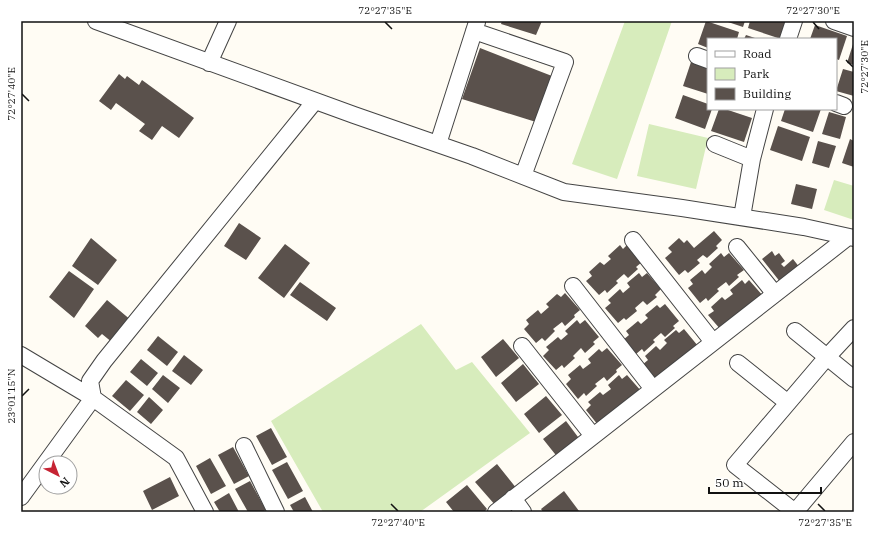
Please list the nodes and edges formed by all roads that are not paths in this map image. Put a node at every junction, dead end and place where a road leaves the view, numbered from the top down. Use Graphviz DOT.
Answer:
graph roads {
  1 [pos="99,21"];
  2 [pos="228,21"];
  3 [pos="794,21"];
  4 [pos="834,21"];
  5 [pos="476,26"];
  6 [pos="854,28"];
  7 [pos="788,38"];
  8 [pos="209,63"];
  9 [pos="315,101"];
  10 [pos="765,110"];
  11 [pos="438,144"];
  12 [pos="715,144"];
  13 [pos="752,159"];
  14 [pos="523,176"];
  15 [pos="742,217"];
  16 [pos="851,238"];
  17 [pos="633,240"];
  18 [pos="737,247"];
  19 [pos="573,286"];
  20 [pos="775,294"];
  21 [pos="854,328"];
  22 [pos="795,331"];
  23 [pos="713,342"];
  24 [pos="522,346"];
  25 [pos="21,355"];
  26 [pos="827,357"];
  27 [pos="738,363"];
  28 [pos="854,379"];
  29 [pos="653,389"];
  30 [pos="93,398"];
  31 [pos="788,403"];
  32 [pos="593,436"];
  33 [pos="854,442"];
  34 [pos="244,446"];
  35 [pos="21,497"];
  36 [pos="513,498"];
  37 [pos="204,512"];
  38 [pos="276,512"];
  39 [pos="496,512"];
  40 [pos="523,512"];
  41 [pos="795,512"];
  1 -- 8 [label="street"];
  2 -- 8 [label="street"];
  3 -- 7 [label="street"];
  4 -- 6 [label="street"];
  5 -- 11 [label="street"];
  5 -- 14 [label="street"];
  8 -- 9 [label="street"];
  9 -- 11 [label="street"];
  9 -- 30 [label="street"];
  10 -- 13 [label="street"];
  11 -- 14 [label="street"];
  12 -- 13 [label="street"];
  13 -- 15 [label="street"];
  14 -- 15 [label="street"];
  15 -- 16 [label="street"];
  16 -- 20 [label="street"];
  17 -- 23 [label="street"];
  18 -- 20 [label="street"];
  19 -- 29 [label="street"];
  20 -- 23 [label="street"];
  21 -- 26 [label="street"];
  22 -- 26 [label="street"];
  23 -- 29 [label="street"];
  24 -- 32 [label="street"];
  25 -- 30 [label="street"];
  26 -- 28 [label="street"];
  26 -- 31 [label="street"];
  27 -- 31 [label="street"];
  29 -- 32 [label="street"];
  30 -- 35 [label="street"];
  30 -- 37 [label="street"];
  31 -- 41 [label="street"];
  32 -- 36 [label="street"];
  33 -- 41 [label="street"];
  34 -- 38 [label="street"];
  36 -- 39 [label="street"];
  36 -- 40 [label="street"];
}
